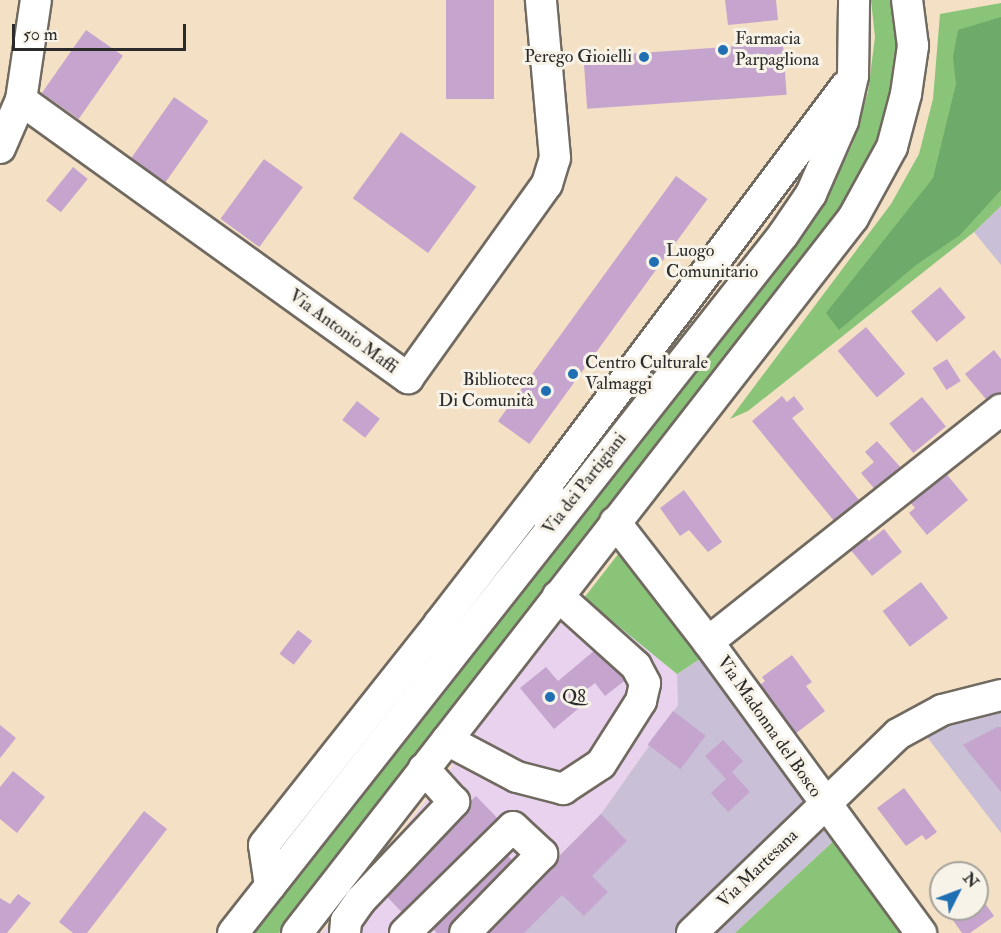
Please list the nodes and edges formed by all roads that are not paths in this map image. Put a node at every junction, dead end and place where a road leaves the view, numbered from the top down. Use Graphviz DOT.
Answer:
graph roads {
  1 [pos="36,0"];
  2 [pos="541,0"];
  3 [pos="854,0"];
  4 [pos="907,0"];
  5 [pos="853,76"];
  6 [pos="21,100"];
  7 [pos="0,148"];
  8 [pos="1001,410"];
  9 [pos="548,483"];
  10 [pos="615,522"];
  11 [pos="550,528"];
  12 [pos="558,596"];
  13 [pos="439,624"];
  14 [pos="708,642"];
  15 [pos="447,660"];
  16 [pos="1001,695"];
  17 [pos="447,740"];
  18 [pos="424,769"];
  19 [pos="824,805"];
  20 [pos="270,886"];
  21 [pos="233,933"];
  22 [pos="297,933"];
  23 [pos="345,933"];
  24 [pos="405,933"];
  25 [pos="465,933"];
  26 [pos="692,933"];
  27 [pos="921,933"];
  1 -- 6 [label="street"];
  2 -- 6 [label="street, Via Antonio Maffi"];
  3 -- 5 [label="street, Via dei Partigiani"];
  4 -- 10 [label="street"];
  5 -- 9 [label="street"];
  5 -- 11 [label="street, Via dei Partigiani"];
  6 -- 7 [label="street"];
  8 -- 14 [label="street"];
  9 -- 11 [label="street"];
  9 -- 13 [label="street"];
  10 -- 12 [label="street"];
  10 -- 14 [label="street, Via Madonna del Bosco"];
  11 -- 15 [label="street, Via dei Partigiani"];
  12 -- 17 [label="street"];
  12 -- 17 [label="street"];
  13 -- 15 [label="street"];
  13 -- 20 [label="street"];
  14 -- 19 [label="street, Via Madonna del Bosco"];
  15 -- 20 [label="street, Via dei Partigiani"];
  16 -- 19 [label="street, Via Martesana"];
  17 -- 18 [label="street"];
  18 -- 22 [label="street"];
  18 -- 23 [label="street"];
  19 -- 26 [label="street, Via Martesana"];
  19 -- 27 [label="street, Via Madonna del Bosco"];
  20 -- 21 [label="street, Via dei Partigiani"];
  24 -- 25 [label="street"];
}
